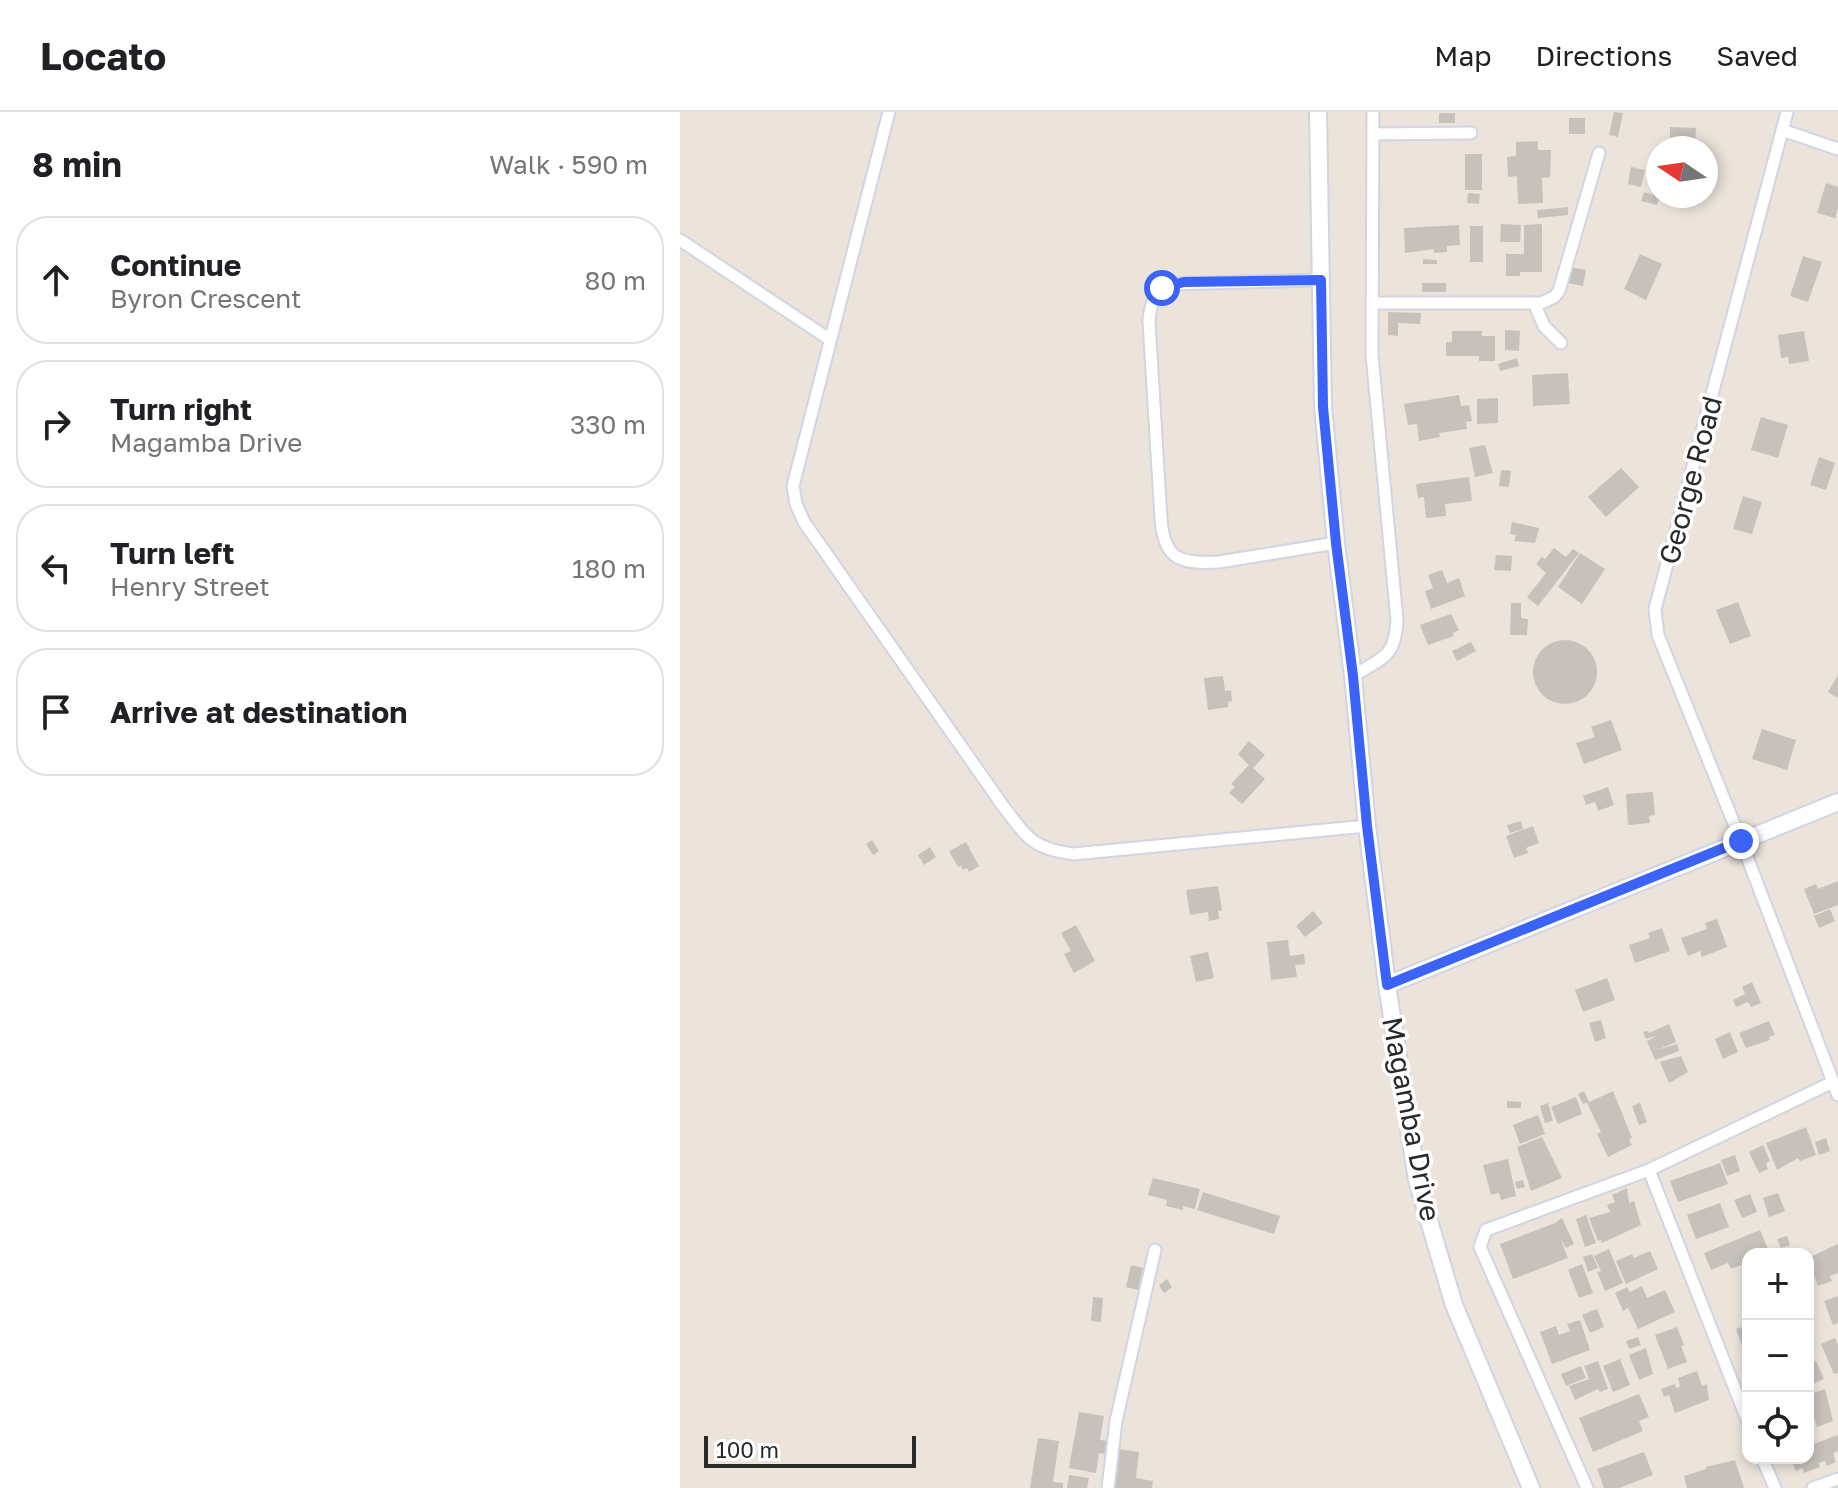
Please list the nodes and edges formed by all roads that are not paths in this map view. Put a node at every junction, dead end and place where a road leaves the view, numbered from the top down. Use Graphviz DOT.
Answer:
graph roads {
  1 [pos="889,112"];
  2 [pos="1318,112"];
  3 [pos="1373,112"];
  4 [pos="1787,112"];
  5 [pos="1782,130"];
  6 [pos="1471,133"];
  7 [pos="1373,134"];
  8 [pos="1838,149"];
  9 [pos="1599,153"];
  10 [pos="680,240"];
  11 [pos="1321,280"];
  12 [pos="1372,303"];
  13 [pos="1534,303"];
  14 [pos="829,339"];
  15 [pos="1561,343"];
  16 [pos="1336,543"];
  17 [pos="1353,676"];
  18 [pos="1838,802"];
  19 [pos="1367,826"];
  20 [pos="1741,841"];
  21 [pos="1387,985"];
  22 [pos="1833,1082"];
  23 [pos="1838,1095"];
  24 [pos="1649,1170"];
  25 [pos="1155,1250"];
  26 [pos="1742,1407"];
  27 [pos="1765,1464"];
  28 [pos="1838,1479"];
  29 [pos="1108,1488"];
  30 [pos="1531,1488"];
  31 [pos="1587,1488"];
  32 [pos="1775,1488"];
  33 [pos="1813,1488"];
  1 -- 14 [label="street"];
  2 -- 11 [label="street, Magamba Drive"];
  3 -- 7 [label="street"];
  4 -- 5 [label="street, George Road"];
  5 -- 8 [label="street"];
  5 -- 20 [label="street, George Road"];
  6 -- 7 [label="street"];
  7 -- 12 [label="street"];
  9 -- 13 [label="street"];
  10 -- 14 [label="street"];
  11 -- 16 [label="street, Magamba Drive"];
  11 -- 16 [label="street"];
  12 -- 13 [label="street"];
  12 -- 17 [label="street"];
  13 -- 15 [label="street"];
  14 -- 19 [label="street"];
  16 -- 17 [label="street, Magamba Drive"];
  17 -- 19 [label="street, Magamba Drive"];
  18 -- 20 [label="street"];
  19 -- 21 [label="street, Magamba Drive"];
  20 -- 21 [label="street"];
  20 -- 22 [label="street, George Road"];
  21 -- 30 [label="street, Magamba Drive"];
  22 -- 23 [label="street, George Road"];
  22 -- 24 [label="street"];
  24 -- 26 [label="street"];
  24 -- 31 [label="street"];
  25 -- 29 [label="street"];
  27 -- 32 [label="street"];
  28 -- 33 [label="street"];
}
